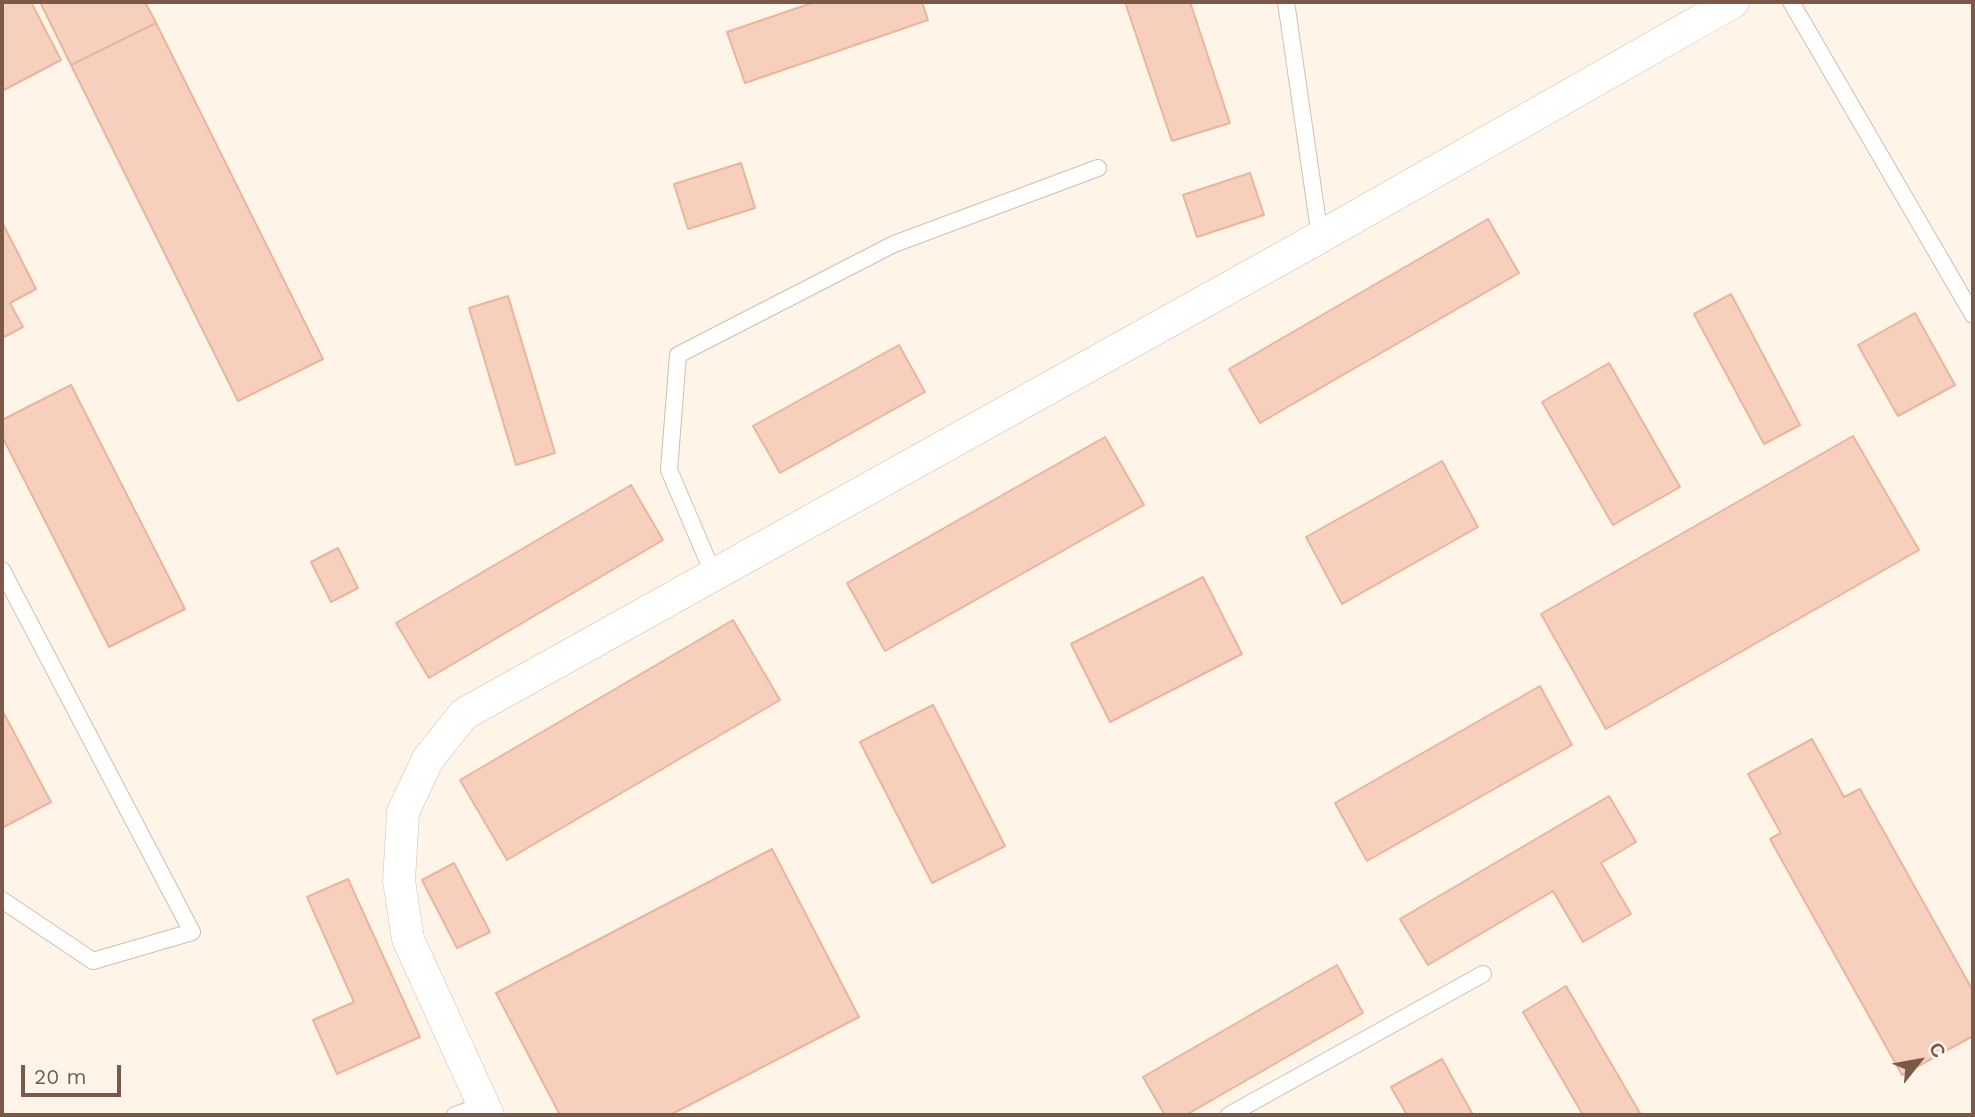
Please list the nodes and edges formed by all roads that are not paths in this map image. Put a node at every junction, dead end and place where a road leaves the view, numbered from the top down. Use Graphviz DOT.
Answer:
graph roads {
  1 [pos="1286,2"];
  2 [pos="1733,2"];
  3 [pos="1791,2"];
  4 [pos="1098,168"];
  5 [pos="1321,237"];
  6 [pos="1973,315"];
  7 [pos="2,570"];
  8 [pos="713,573"];
  9 [pos="2,900"];
  10 [pos="1483,974"];
  11 [pos="475,1112"];
  12 [pos="1229,1115"];
  1 -- 5 [label="lane"];
  2 -- 5 [label="street"];
  3 -- 6 [label="lane"];
  4 -- 8 [label="lane"];
  5 -- 8 [label="street"];
  7 -- 9 [label="lane"];
  8 -- 11 [label="street"];
  10 -- 12 [label="lane"];
}
